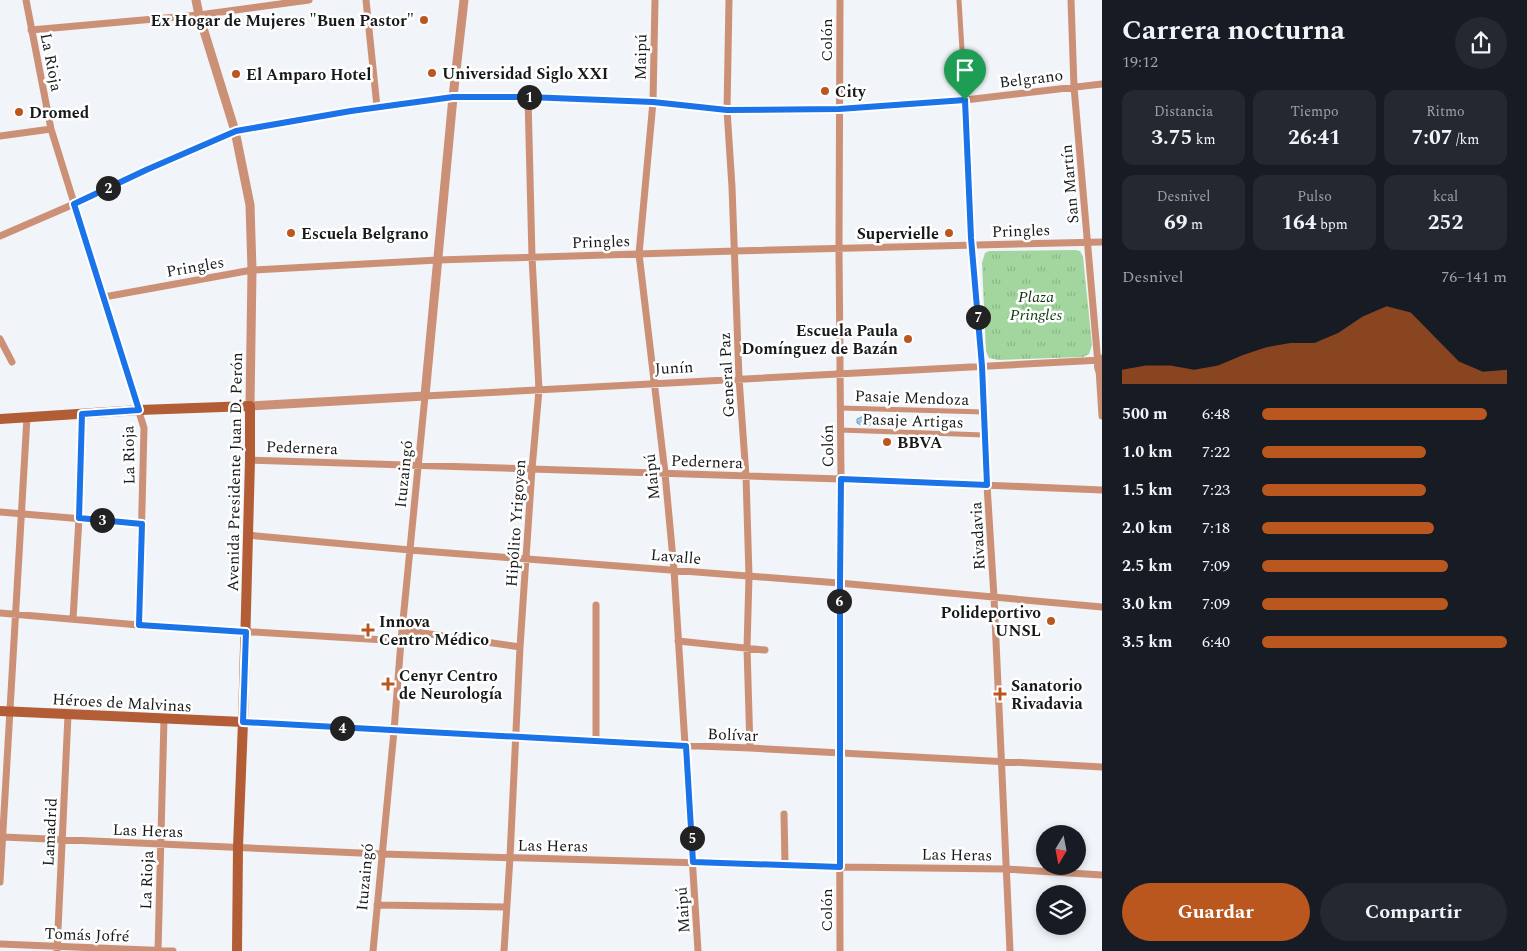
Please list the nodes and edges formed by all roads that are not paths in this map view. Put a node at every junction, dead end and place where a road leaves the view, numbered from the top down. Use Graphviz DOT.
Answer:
graph roads {
  1 [pos="26,0"];
  2 [pos="196,0"];
  3 [pos="309,0"];
  4 [pos="366,0"];
  5 [pos="464,0"];
  6 [pos="655,0"];
  7 [pos="729,0"];
  8 [pos="840,0"];
  9 [pos="959,0"];
  10 [pos="1071,0"];
  11 [pos="199,15"];
  12 [pos="31,30"];
  13 [pos="1102,84"];
  14 [pos="1074,87"];
  15 [pos="453,97"];
  16 [pos="528,97"];
  17 [pos="965,100"];
  18 [pos="653,102"];
  19 [pos="377,107"];
  20 [pos="839,109"];
  21 [pos="727,110"];
  22 [pos="51,129"];
  23 [pos="236,131"];
  24 [pos="0,136"];
  25 [pos="74,204"];
  26 [pos="0,236"];
  27 [pos="1088,242"];
  28 [pos="1102,242"];
  29 [pos="972,245"];
  30 [pos="839,249"];
  31 [pos="735,251"];
  32 [pos="639,254"];
  33 [pos="532,258"];
  34 [pos="438,260"];
  35 [pos="252,270"];
  36 [pos="104,297"];
  37 [pos="0,339"];
  38 [pos="1096,344"];
  39 [pos="1080,361"];
  40 [pos="12,362"];
  41 [pos="1100,365"];
  42 [pos="982,366"];
  43 [pos="839,374"];
  44 [pos="740,378"];
  45 [pos="654,384"];
  46 [pos="539,390"];
  47 [pos="425,396"];
  48 [pos="250,406"];
  49 [pos="840,408"];
  50 [pos="139,410"];
  51 [pos="984,412"];
  52 [pos="82,414"];
  53 [pos="1102,416"];
  54 [pos="27,417"];
  55 [pos="0,419"];
  56 [pos="840,430"];
  57 [pos="985,435"];
  58 [pos="250,460"];
  59 [pos="419,465"];
  60 [pos="532,469"];
  61 [pos="665,473"];
  62 [pos="746,476"];
  63 [pos="841,479"];
  64 [pos="987,485"];
  65 [pos="1102,490"];
  66 [pos="0,512"];
  67 [pos="21,514"];
  68 [pos="79,518"];
  69 [pos="142,524"];
  70 [pos="247,535"];
  71 [pos="410,550"];
  72 [pos="526,558"];
  73 [pos="674,570"];
  74 [pos="749,576"];
  75 [pos="840,583"];
  76 [pos="994,597"];
  77 [pos="596,605"];
  78 [pos="1102,607"];
  79 [pos="0,614"];
  80 [pos="16,615"];
  81 [pos="72,619"];
  82 [pos="139,625"];
  83 [pos="402,630"];
  84 [pos="246,632"];
  85 [pos="401,641"];
  86 [pos="678,641"];
  87 [pos="520,647"];
  88 [pos="747,648"];
  89 [pos="765,650"];
  90 [pos="5,711"];
  91 [pos="68,715"];
  92 [pos="164,720"];
  93 [pos="243,722"];
  94 [pos="394,731"];
  95 [pos="516,737"];
  96 [pos="596,742"];
  97 [pos="686,746"];
  98 [pos="750,748"];
  99 [pos="839,753"];
  100 [pos="1002,760"];
  101 [pos="1102,767"];
  102 [pos="784,814"];
  103 [pos="3,837"];
  104 [pos="63,840"];
  105 [pos="161,844"];
  106 [pos="238,847"];
  107 [pos="382,854"];
  108 [pos="510,857"];
  109 [pos="693,862"];
  110 [pos="786,864"];
  111 [pos="840,867"];
  112 [pos="1006,869"];
  113 [pos="1102,876"];
  114 [pos="0,882"];
  115 [pos="377,905"];
  116 [pos="506,906"];
  117 [pos="0,944"];
  118 [pos="57,949"];
  119 [pos="158,951"];
  120 [pos="173,951"];
  121 [pos="237,951"];
  122 [pos="373,951"];
  123 [pos="504,951"];
  124 [pos="698,951"];
  125 [pos="840,951"];
  126 [pos="1010,951"];
  1 -- 12 [label="street, La Rioja"];
  2 -- 11 [label="street, Avenida Presidente Juan D. Perón"];
  3 -- 11 [label="street"];
  4 -- 19 [label="street"];
  5 -- 15 [label="street, Ituzaingó"];
  6 -- 18 [label="street, Maipú"];
  7 -- 21 [label="street, General Paz"];
  8 -- 20 [label="street, Colón"];
  9 -- 17 [label="street, Rivadavia"];
  10 -- 14 [label="street, San Martín"];
  11 -- 12 [label="street"];
  11 -- 23 [label="street, Avenida Presidente Juan D. Perón"];
  12 -- 22 [label="street, La Rioja"];
  13 -- 14 [label="street, Belgrano"];
  14 -- 17 [label="street, Belgrano"];
  14 -- 27 [label="street, San Martín"];
  15 -- 16 [label="street, Belgrano"];
  15 -- 19 [label="street, Belgrano"];
  15 -- 34 [label="street, Ituzaingó"];
  16 -- 18 [label="street, Belgrano"];
  16 -- 33 [label="street, Hipólito Yrigoyen"];
  17 -- 20 [label="street, Belgrano"];
  17 -- 29 [label="street, Rivadavia"];
  18 -- 21 [label="street, Belgrano"];
  18 -- 32 [label="street, Maipú"];
  19 -- 23 [label="street, Belgrano"];
  20 -- 21 [label="street, Belgrano"];
  20 -- 30 [label="street, Colón"];
  21 -- 31 [label="street, General Paz"];
  22 -- 24 [label="street"];
  22 -- 25 [label="street, La Rioja"];
  23 -- 25 [label="street, Belgrano"];
  23 -- 35 [label="street, Avenida Presidente Juan D. Perón"];
  25 -- 26 [label="street, Belgrano"];
  25 -- 36 [label="street, La Rioja"];
  27 -- 28 [label="street, Pringles"];
  27 -- 29 [label="street, Pringles"];
  27 -- 38 [label="street, San Martín"];
  29 -- 30 [label="street, Pringles"];
  29 -- 42 [label="street, Rivadavia"];
  30 -- 31 [label="street, Pringles"];
  30 -- 43 [label="street, Colón"];
  31 -- 32 [label="street, Pringles"];
  31 -- 44 [label="street, General Paz"];
  32 -- 33 [label="street, Pringles"];
  32 -- 45 [label="street, Maipú"];
  33 -- 34 [label="street, Pringles"];
  33 -- 46 [label="street, Hipólito Yrigoyen"];
  34 -- 35 [label="street, Pringles"];
  34 -- 47 [label="street, Ituzaingó"];
  35 -- 36 [label="street, Pringles"];
  35 -- 48 [label="street, Avenida Presidente Juan D. Perón"];
  36 -- 50 [label="street, La Rioja"];
  37 -- 40 [label="street"];
  38 -- 39 [label="street"];
  38 -- 41 [label="street, San Martín"];
  39 -- 41 [label="street, Junín"];
  39 -- 42 [label="street, Junín"];
  41 -- 53 [label="street, San Martín"];
  42 -- 43 [label="street, Junín"];
  42 -- 51 [label="street, Rivadavia"];
  43 -- 44 [label="street, Junín"];
  43 -- 49 [label="street, Colón"];
  44 -- 45 [label="street, Junín"];
  44 -- 62 [label="street, General Paz"];
  45 -- 46 [label="street, Junín"];
  45 -- 61 [label="street, Maipú"];
  46 -- 47 [label="street, Junín"];
  46 -- 60 [label="street, Hipólito Yrigoyen"];
  47 -- 48 [label="street, Junín"];
  47 -- 59 [label="street, Ituzaingó"];
  48 -- 50 [label="main road"];
  48 -- 58 [label="main road, Avenida Presidente Juan D. Perón"];
  49 -- 51 [label="street, Pasaje Mendoza"];
  49 -- 56 [label="street, Colón"];
  50 -- 52 [label="main road"];
  50 -- 69 [label="street, La Rioja"];
  51 -- 57 [label="street, Rivadavia"];
  52 -- 54 [label="main road"];
  52 -- 68 [label="street"];
  54 -- 55 [label="main road"];
  54 -- 67 [label="street"];
  56 -- 57 [label="street, Pasaje Artigas"];
  56 -- 63 [label="street, Colón"];
  57 -- 64 [label="street, Rivadavia"];
  58 -- 59 [label="street, Pedernera"];
  58 -- 70 [label="main road, Avenida Presidente Juan D. Perón"];
  59 -- 60 [label="street, Pedernera"];
  59 -- 71 [label="street, Ituzaingó"];
  60 -- 61 [label="street, Pedernera"];
  60 -- 72 [label="street, Hipólito Yrigoyen"];
  61 -- 62 [label="street, Pedernera"];
  61 -- 73 [label="street, Maipú"];
  62 -- 63 [label="street, Pedernera"];
  62 -- 74 [label="street, General Paz"];
  63 -- 64 [label="street, Pedernera"];
  63 -- 75 [label="street, Colón"];
  64 -- 65 [label="street, Pedernera"];
  64 -- 76 [label="street, Rivadavia"];
  66 -- 67 [label="street"];
  67 -- 68 [label="street"];
  67 -- 80 [label="street"];
  68 -- 69 [label="street"];
  68 -- 81 [label="street"];
  69 -- 82 [label="street, La Rioja"];
  70 -- 71 [label="street, Lavalle"];
  70 -- 84 [label="main road, Avenida Presidente Juan D. Perón"];
  71 -- 72 [label="street, Lavalle"];
  71 -- 83 [label="street, Ituzaingó"];
  72 -- 73 [label="street, Lavalle"];
  72 -- 87 [label="street, Hipólito Yrigoyen"];
  73 -- 74 [label="street, Lavalle"];
  73 -- 86 [label="street, Maipú"];
  74 -- 75 [label="street, Lavalle"];
  74 -- 88 [label="street, General Paz"];
  75 -- 76 [label="street, Lavalle"];
  75 -- 99 [label="street, Colón"];
  76 -- 78 [label="street, Lavalle"];
  76 -- 100 [label="street, Rivadavia"];
  77 -- 96 [label="street"];
  79 -- 80 [label="street"];
  80 -- 81 [label="street"];
  80 -- 90 [label="street"];
  81 -- 82 [label="street"];
  82 -- 84 [label="street"];
  83 -- 85 [label="street, Ituzaingó"];
  83 -- 87 [label="street"];
  84 -- 85 [label="street"];
  84 -- 93 [label="main road, Avenida Presidente Juan D. Perón"];
  85 -- 94 [label="street, Ituzaingó"];
  86 -- 88 [label="street"];
  86 -- 97 [label="street, Maipú"];
  87 -- 95 [label="street, Hipólito Yrigoyen"];
  88 -- 89 [label="street"];
  88 -- 98 [label="street, General Paz"];
  90 -- 91 [label="main road, Héroes de Malvinas"];
  90 -- 103 [label="street"];
  91 -- 92 [label="main road, Héroes de Malvinas"];
  91 -- 104 [label="street, Lamadrid"];
  92 -- 93 [label="main road, Héroes de Malvinas"];
  92 -- 105 [label="street, La Rioja"];
  93 -- 94 [label="street, Bolívar"];
  93 -- 106 [label="main road, Avenida Presidente Juan D. Perón"];
  94 -- 95 [label="street, Bolívar"];
  94 -- 107 [label="street, Ituzaingó"];
  95 -- 96 [label="street, Bolívar"];
  95 -- 108 [label="street, Hipólito Yrigoyen"];
  96 -- 97 [label="street, Bolívar"];
  97 -- 98 [label="street, Bolívar"];
  97 -- 109 [label="street, Maipú"];
  98 -- 99 [label="street, Bolívar"];
  99 -- 100 [label="street, Bolívar"];
  99 -- 111 [label="street, Colón"];
  100 -- 101 [label="street, Bolívar"];
  100 -- 112 [label="street, Rivadavia"];
  102 -- 110 [label="street"];
  103 -- 104 [label="street, Las Heras"];
  103 -- 114 [label="street"];
  104 -- 105 [label="street, Las Heras"];
  104 -- 118 [label="street, Lamadrid"];
  105 -- 106 [label="street, Las Heras"];
  105 -- 119 [label="street, La Rioja"];
  106 -- 107 [label="street, Las Heras"];
  106 -- 121 [label="main road, Avenida Presidente Juan D. Perón"];
  107 -- 108 [label="street, Las Heras"];
  107 -- 115 [label="street, Ituzaingó"];
  108 -- 109 [label="street, Las Heras"];
  108 -- 116 [label="street, Hipólito Yrigoyen"];
  109 -- 110 [label="street, Las Heras"];
  109 -- 124 [label="street, Maipú"];
  110 -- 111 [label="street, Las Heras"];
  111 -- 112 [label="street, Las Heras"];
  111 -- 125 [label="street, Colón"];
  112 -- 113 [label="street, Las Heras"];
  112 -- 126 [label="street, Rivadavia"];
  115 -- 116 [label="street"];
  115 -- 122 [label="street, Ituzaingó"];
  116 -- 123 [label="street, Hipólito Yrigoyen"];
  117 -- 118 [label="street, Tomás Jofré"];
  118 -- 119 [label="street, Tomás Jofré"];
  119 -- 120 [label="street, Tomás Jofré"];
}
